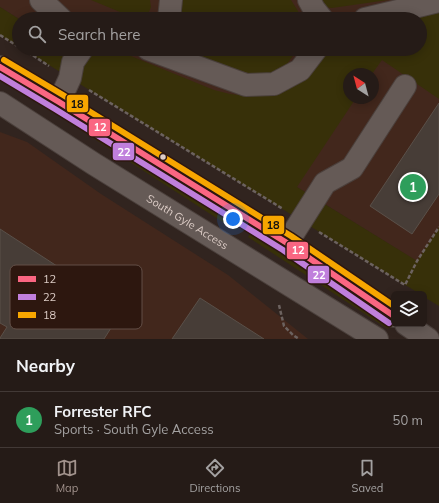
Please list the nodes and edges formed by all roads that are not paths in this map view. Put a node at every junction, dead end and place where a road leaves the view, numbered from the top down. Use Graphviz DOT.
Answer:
graph roads {
  1 [pos="41,0"];
  2 [pos="171,0"];
  3 [pos="309,0"];
  4 [pos="439,1"];
  5 [pos="54,12"];
  6 [pos="170,12"];
  7 [pos="316,12"];
  8 [pos="394,12"];
  9 [pos="77,56"];
  10 [pos="170,56"];
  11 [pos="311,56"];
  12 [pos="0,67"];
  13 [pos="405,86"];
  14 [pos="59,102"];
  15 [pos="0,103"];
  16 [pos="287,242"];
  17 [pos="391,314"];
  18 [pos="410,327"];
  19 [pos="377,339"];
  20 [pos="428,339"];
  1 -- 5 [label="street"];
  2 -- 6 [label="street"];
  3 -- 7 [label="street"];
  4 -- 8 [label="street"];
  9 -- 14 [label="street"];
  10 -- 11 [label="street"];
  12 -- 14 [label="street"];
  13 -- 16 [label="street"];
  14 -- 16 [label="street"];
  15 -- 19 [label="street, South Gyle Access"];
  16 -- 17 [label="street"];
  18 -- 20 [label="street"];
}
